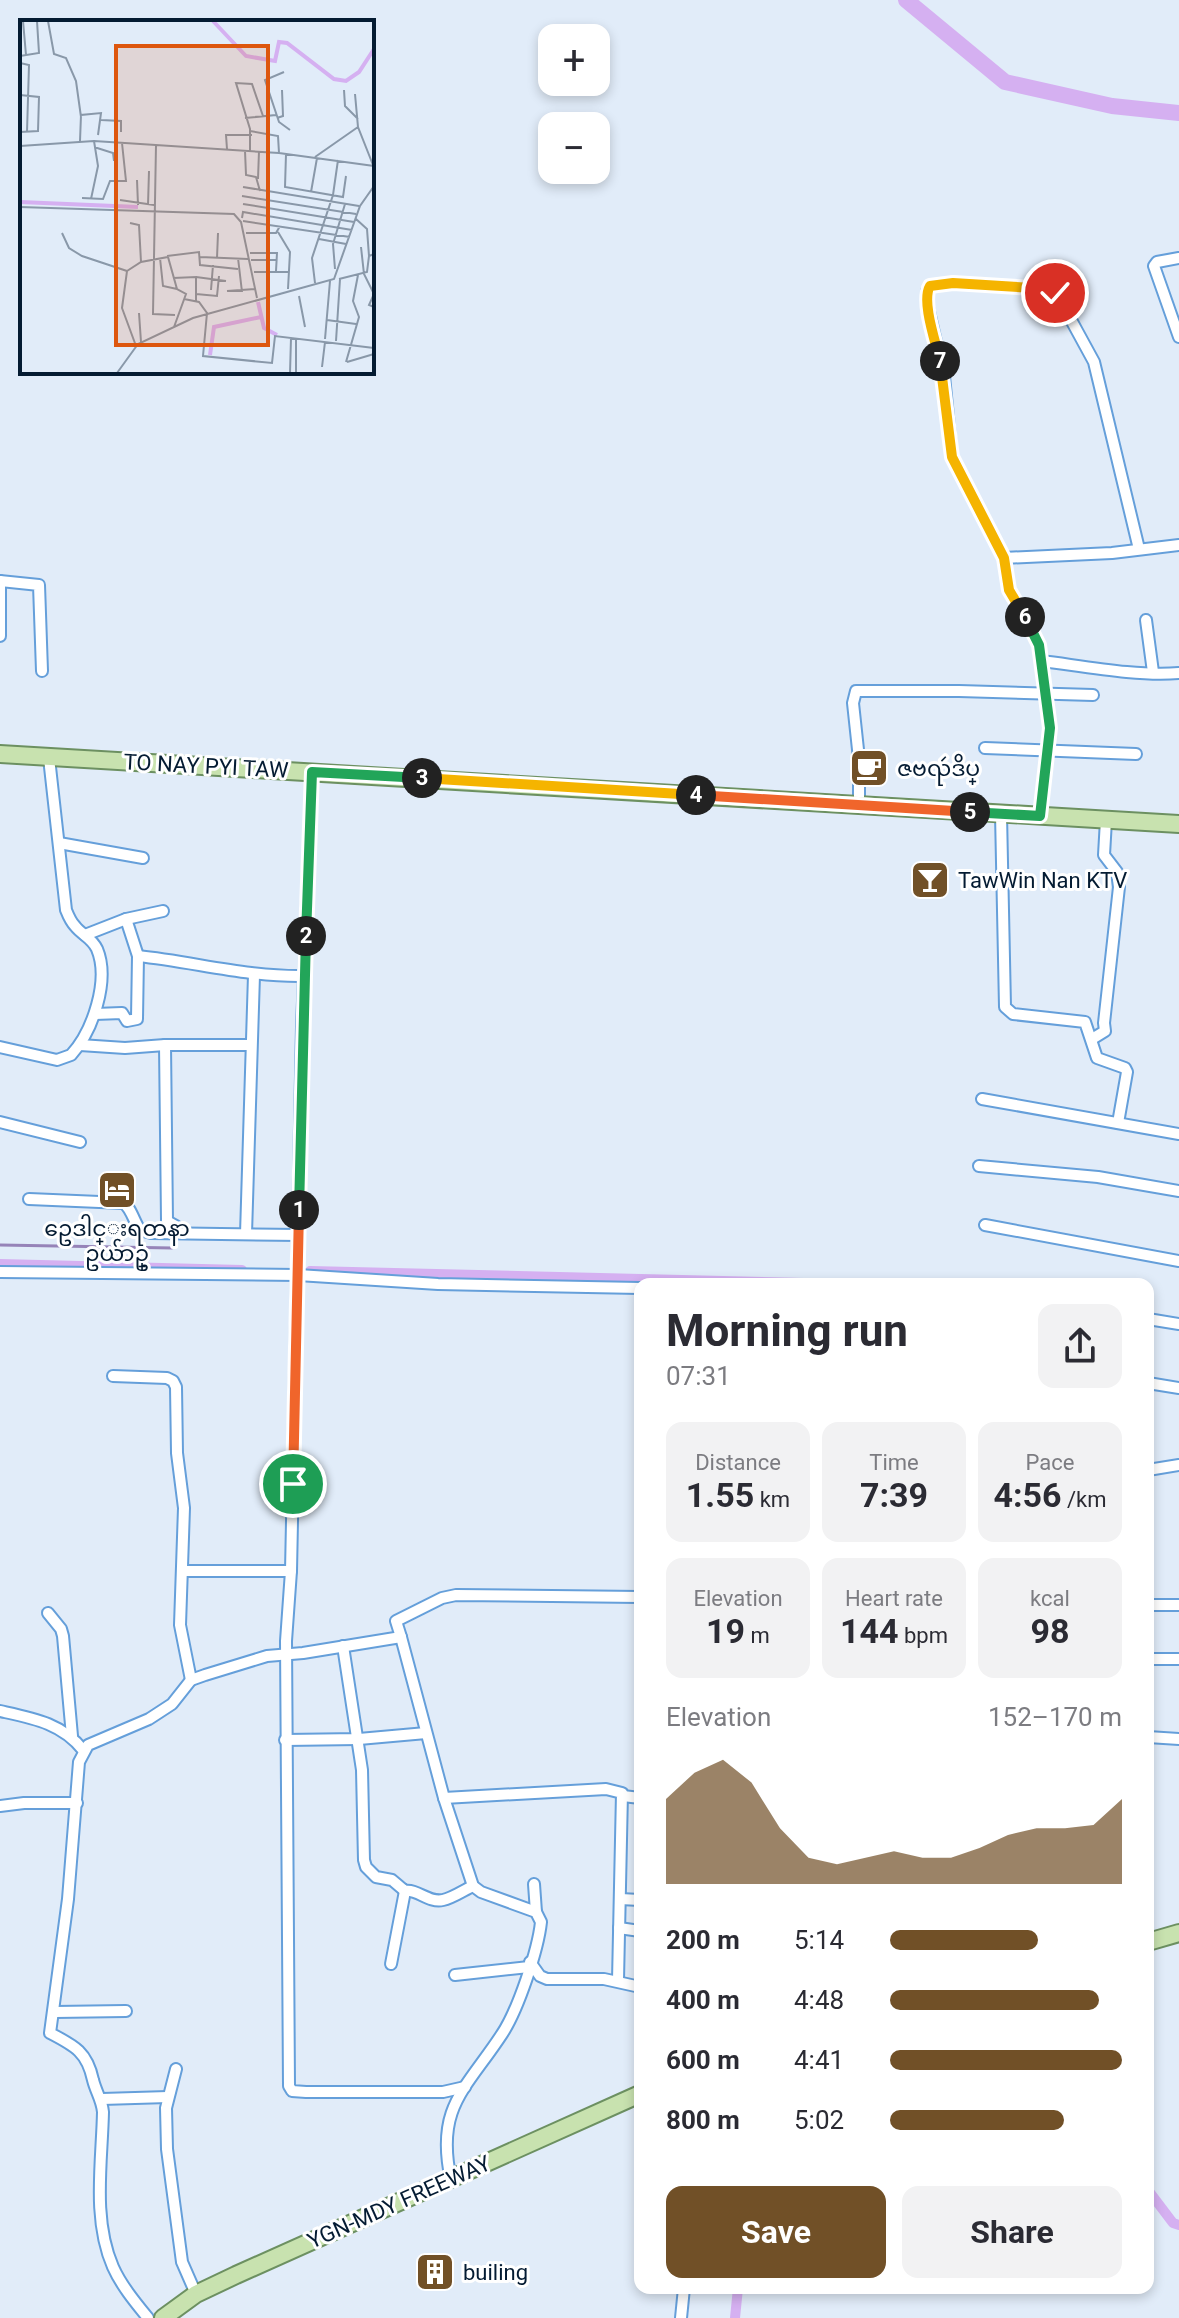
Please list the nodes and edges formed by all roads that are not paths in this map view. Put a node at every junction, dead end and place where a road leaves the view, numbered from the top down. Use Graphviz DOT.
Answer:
graph roads {
  1 [pos="1179,258"];
  2 [pos="1179,337"];
  3 [pos="1179,545"];
  4 [pos="1139,549"];
  5 [pos="1004,558"];
  6 [pos="0,581"];
  7 [pos="1146,620"];
  8 [pos="0,636"];
  9 [pos="1042,661"];
  10 [pos="42,671"];
  11 [pos="1153,672"];
  12 [pos="1179,673"];
  13 [pos="1045,695"];
  14 [pos="1093,695"];
  15 [pos="985,748"];
  16 [pos="1049,750"];
  17 [pos="0,754"];
  18 [pos="1136,754"];
  19 [pos="49,758"];
  20 [pos="312,772"];
  21 [pos="859,805"];
  22 [pos="1001,814"];
  23 [pos="1040,816"];
  24 [pos="1106,820"];
  25 [pos="1179,824"];
  26 [pos="59,843"];
  27 [pos="143,858"];
  28 [pos="163,911"];
  29 [pos="126,919"];
  30 [pos="85,935"];
  31 [pos="138,956"];
  32 [pos="254,975"];
  33 [pos="304,976"];
  34 [pos="95,1014"];
  35 [pos="1092,1039"];
  36 [pos="80,1045"];
  37 [pos="165,1045"];
  38 [pos="250,1045"];
  39 [pos="0,1047"];
  40 [pos="982,1099"];
  41 [pos="0,1122"];
  42 [pos="1118,1123"];
  43 [pos="1179,1134"];
  44 [pos="80,1142"];
  45 [pos="979,1166"];
  46 [pos="1179,1191"];
  47 [pos="29,1199"];
  48 [pos="985,1225"];
  49 [pos="175,1234"];
  50 [pos="246,1234"];
  51 [pos="299,1235"];
  52 [pos="1179,1261"];
  53 [pos="298,1271"];
  54 [pos="0,1272"];
  55 [pos="634,1288"];
  56 [pos="1154,1320"];
  57 [pos="1179,1324"];
  58 [pos="113,1376"];
  59 [pos="1154,1384"];
  60 [pos="1179,1388"];
  61 [pos="1179,1465"];
  62 [pos="1154,1469"];
  63 [pos="182,1571"];
  64 [pos="291,1571"];
  65 [pos="634,1597"];
  66 [pos="1154,1605"];
  67 [pos="1179,1605"];
  68 [pos="48,1613"];
  69 [pos="401,1637"];
  70 [pos="343,1646"];
  71 [pos="287,1653"];
  72 [pos="1154,1659"];
  73 [pos="1179,1659"];
  74 [pos="191,1680"];
  75 [pos="0,1711"];
  76 [pos="426,1733"];
  77 [pos="72,1736"];
  78 [pos="1154,1737"];
  79 [pos="359,1739"];
  80 [pos="1179,1739"];
  81 [pos="285,1740"];
  82 [pos="83,1750"];
  83 [pos="623,1796"];
  84 [pos="634,1797"];
  85 [pos="444,1798"];
  86 [pos="77,1803"];
  87 [pos="0,1806"];
  88 [pos="534,1884"];
  89 [pos="473,1886"];
  90 [pos="405,1891"];
  91 [pos="620,1899"];
  92 [pos="634,1900"];
  93 [pos="536,1912"];
  94 [pos="619,1928"];
  95 [pos="634,1930"];
  96 [pos="1179,1933"];
  97 [pos="1154,1940"];
  98 [pos="391,1964"];
  99 [pos="530,1965"];
  100 [pos="455,1975"];
  101 [pos="618,1980"];
  102 [pos="634,1985"];
  103 [pos="126,2011"];
  104 [pos="55,2012"];
  105 [pos="176,2069"];
  106 [pos="465,2087"];
  107 [pos="634,2096"];
  108 [pos="168,2097"];
  109 [pos="102,2099"];
  110 [pos="451,2180"];
  111 [pos="196,2294"];
  112 [pos="683,2294"];
  113 [pos="148,2318"];
  114 [pos="163,2318"];
  115 [pos="681,2318"];
  1 -- 2 [label="street"];
  3 -- 4 [label="street"];
  4 -- 5 [label="street"];
  4 -- 5 [label="street"];
  5 -- 9 [label="street"];
  6 -- 8 [label="street"];
  6 -- 10 [label="street"];
  7 -- 11 [label="street"];
  9 -- 11 [label="street"];
  9 -- 13 [label="street"];
  11 -- 12 [label="street"];
  13 -- 14 [label="street"];
  13 -- 16 [label="street"];
  13 -- 21 [label="street"];
  15 -- 16 [label="street"];
  16 -- 18 [label="street"];
  16 -- 23 [label="street"];
  17 -- 19 [label="main road, TO NAY PYI TAW"];
  19 -- 20 [label="main road, TO NAY PYI TAW"];
  19 -- 26 [label="street"];
  20 -- 21 [label="main road, TO NAY PYI TAW"];
  20 -- 33 [label="street"];
  21 -- 22 [label="main road, TO NAY PYI TAW"];
  22 -- 23 [label="main road, TO NAY PYI TAW"];
  22 -- 35 [label="street"];
  23 -- 24 [label="main road, TO NAY PYI TAW"];
  24 -- 25 [label="main road, TO NAY PYI TAW"];
  24 -- 35 [label="street"];
  26 -- 27 [label="street"];
  26 -- 30 [label="street"];
  28 -- 29 [label="street"];
  29 -- 30 [label="street"];
  29 -- 31 [label="street"];
  30 -- 34 [label="street"];
  31 -- 32 [label="street"];
  31 -- 34 [label="street"];
  32 -- 33 [label="street"];
  32 -- 38 [label="street"];
  33 -- 51 [label="street"];
  34 -- 36 [label="street"];
  35 -- 42 [label="street"];
  36 -- 37 [label="street"];
  36 -- 39 [label="street"];
  37 -- 38 [label="street"];
  37 -- 49 [label="street"];
  38 -- 50 [label="street"];
  40 -- 42 [label="street"];
  41 -- 44 [label="street"];
  42 -- 43 [label="street"];
  45 -- 46 [label="street"];
  47 -- 49 [label="street"];
  48 -- 52 [label="street"];
  49 -- 50 [label="street"];
  50 -- 51 [label="street"];
  51 -- 53 [label="street"];
  53 -- 54 [label="street"];
  53 -- 55 [label="street"];
  53 -- 64 [label="street"];
  56 -- 57 [label="street"];
  58 -- 63 [label="street"];
  59 -- 60 [label="street"];
  61 -- 62 [label="street"];
  63 -- 64 [label="street"];
  63 -- 74 [label="street"];
  64 -- 71 [label="street"];
  65 -- 69 [label="street"];
  66 -- 67 [label="street"];
  68 -- 77 [label="street"];
  69 -- 70 [label="street"];
  69 -- 76 [label="street"];
  70 -- 71 [label="street"];
  70 -- 79 [label="street"];
  71 -- 74 [label="street"];
  71 -- 81 [label="street"];
  72 -- 73 [label="street"];
  74 -- 82 [label="street"];
  75 -- 77 [label="street"];
  76 -- 79 [label="street"];
  76 -- 85 [label="street"];
  77 -- 82 [label="street"];
  78 -- 80 [label="street"];
  79 -- 81 [label="street"];
  79 -- 90 [label="street"];
  81 -- 106 [label="street"];
  82 -- 86 [label="street"];
  83 -- 84 [label="street"];
  83 -- 85 [label="street"];
  83 -- 91 [label="street"];
  85 -- 89 [label="street"];
  86 -- 87 [label="street"];
  86 -- 104 [label="street"];
  88 -- 93 [label="street"];
  89 -- 90 [label="street"];
  89 -- 93 [label="street"];
  90 -- 98 [label="street"];
  91 -- 92 [label="street"];
  91 -- 94 [label="street"];
  93 -- 99 [label="street"];
  94 -- 95 [label="street"];
  94 -- 101 [label="street"];
  96 -- 97 [label="main road"];
  99 -- 100 [label="street"];
  99 -- 101 [label="street"];
  99 -- 106 [label="street"];
  101 -- 102 [label="street"];
  103 -- 104 [label="street"];
  104 -- 109 [label="street"];
  105 -- 108 [label="street"];
  106 -- 110 [label="street"];
  107 -- 110 [label="main road, YGN-MDY FREEWAY"];
  108 -- 109 [label="street"];
  108 -- 111 [label="street"];
  109 -- 113 [label="street"];
  110 -- 111 [label="main road, YGN-MDY FREEWAY"];
  111 -- 114 [label="main road, YGN-MDY FREEWAY"];
  112 -- 115 [label="street"];
}
